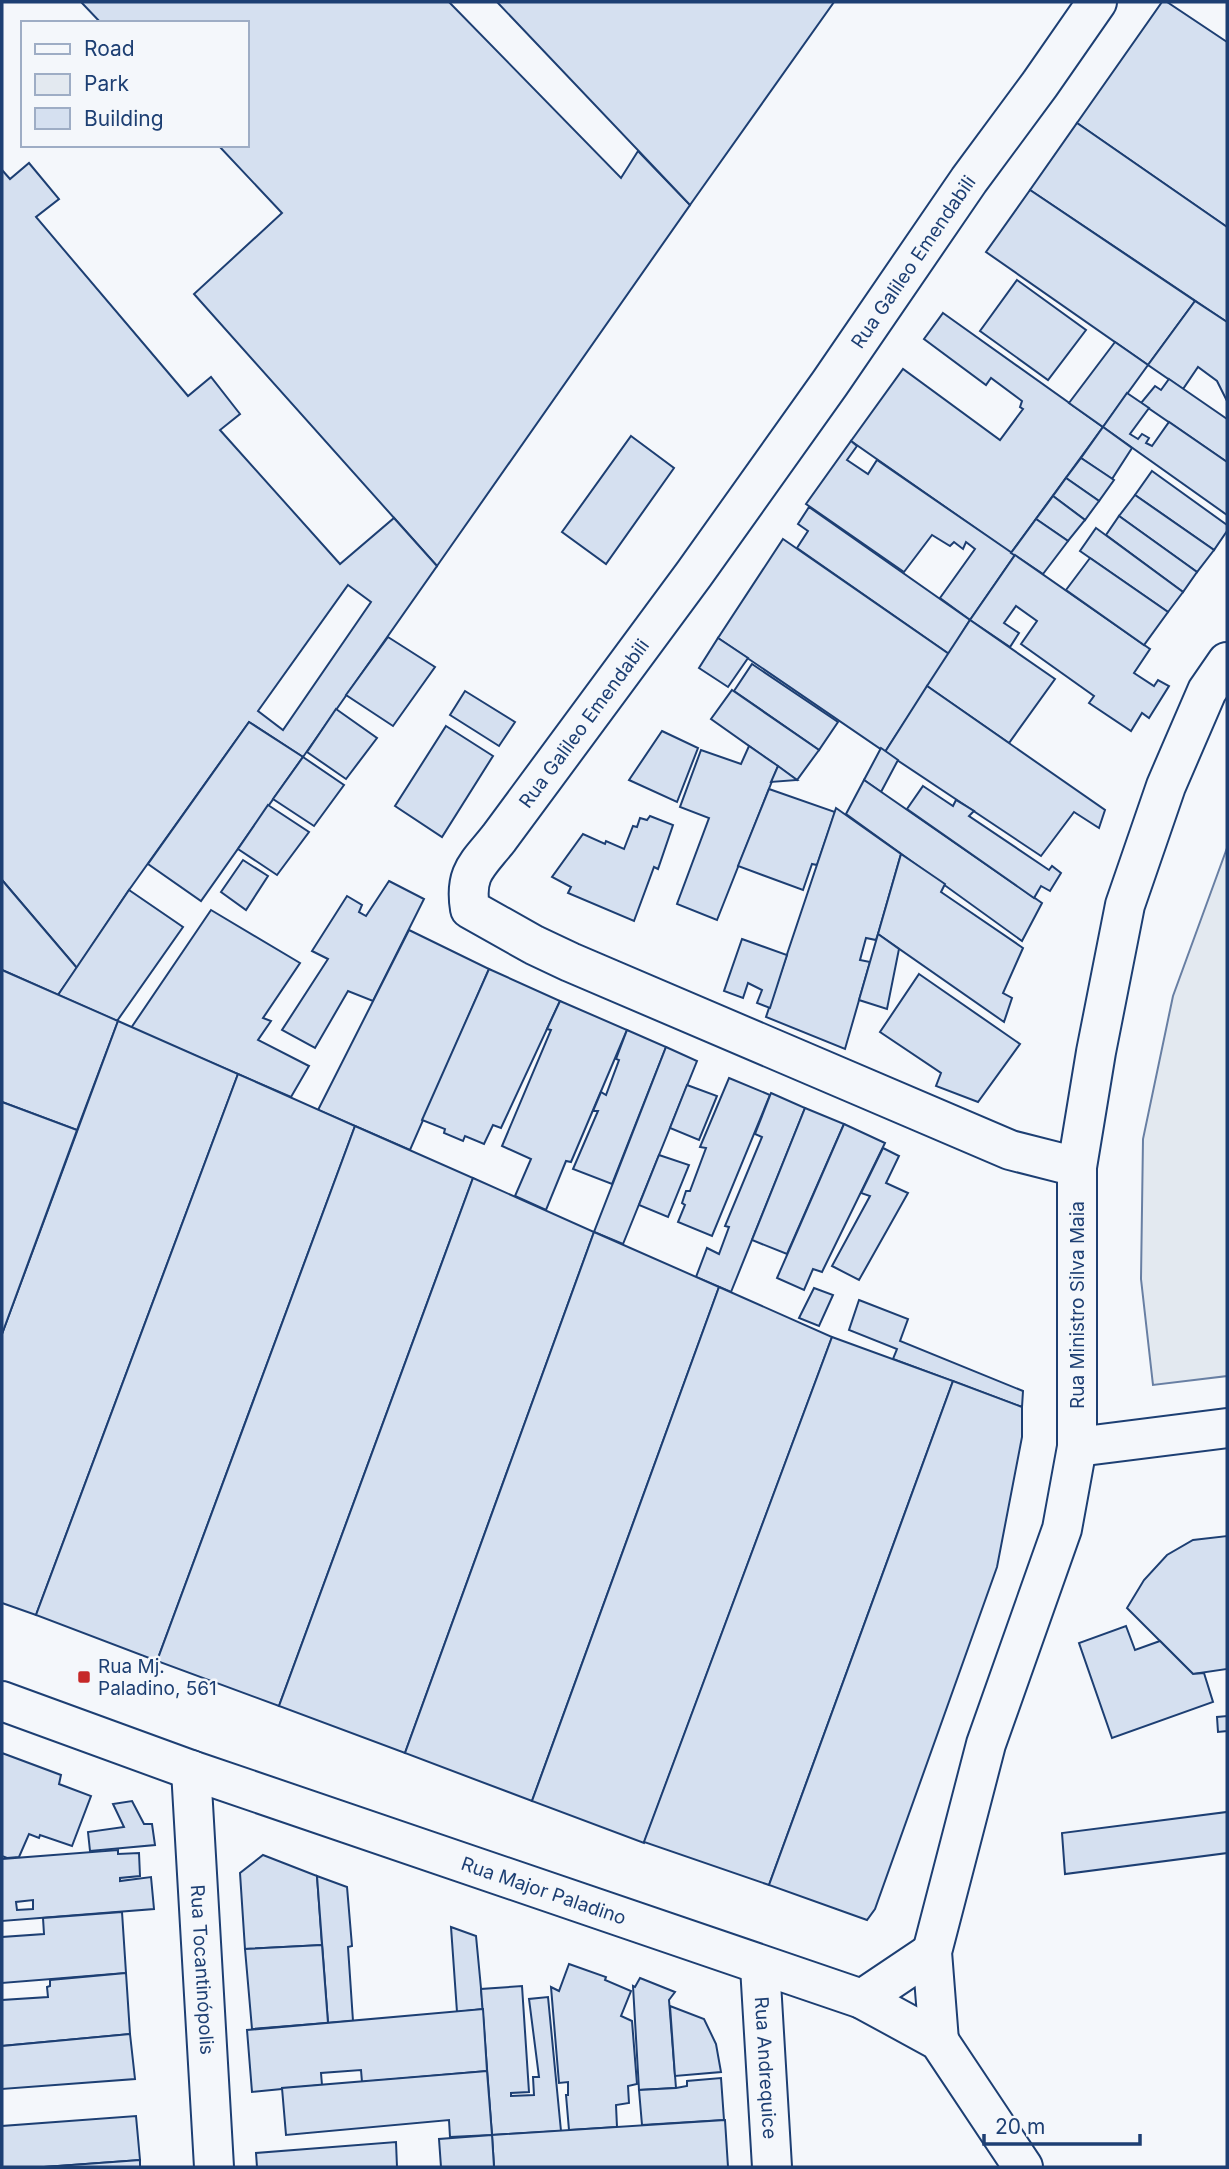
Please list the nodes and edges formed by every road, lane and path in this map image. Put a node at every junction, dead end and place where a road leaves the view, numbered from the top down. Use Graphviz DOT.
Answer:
graph roads {
  1 [pos="1097,2"];
  2 [pos="1227,662"];
  3 [pos="1077,1167"];
  4 [pos="1227,1427"];
  5 [pos="1077,1447"];
  6 [pos="2,1700"];
  7 [pos="191,1770"];
  8 [pos="932,1952"];
  9 [pos="760,1966"];
  10 [pos="862,1999"];
  11 [pos="939,2041"];
  12 [pos="214,2167"];
  13 [pos="772,2167"];
  14 [pos="1023,2167"];
  1 -- 3 [label="street, Rua Galileo Emendabili"];
  2 -- 3 [label="street, Rua Ministro Silva Maia"];
  3 -- 5 [label="street, Rua Ministro Silva Maia"];
  4 -- 5 [label="street"];
  5 -- 8 [label="street, Rua Ministro Silva Maia"];
  6 -- 7 [label="street, Rua Major Paladino"];
  7 -- 9 [label="street, Rua Major Paladino"];
  7 -- 12 [label="street, Rua Tocantinópolis"];
  8 -- 10 [label="street"];
  8 -- 11 [label="street, Rua Ministro Silva Maia"];
  9 -- 10 [label="street, Rua Major Paladino"];
  9 -- 13 [label="street, Rua Andrequice"];
  10 -- 11 [label="street, Rua Major Paladino"];
  11 -- 14 [label="street, Rua Major Paladino"];
}
